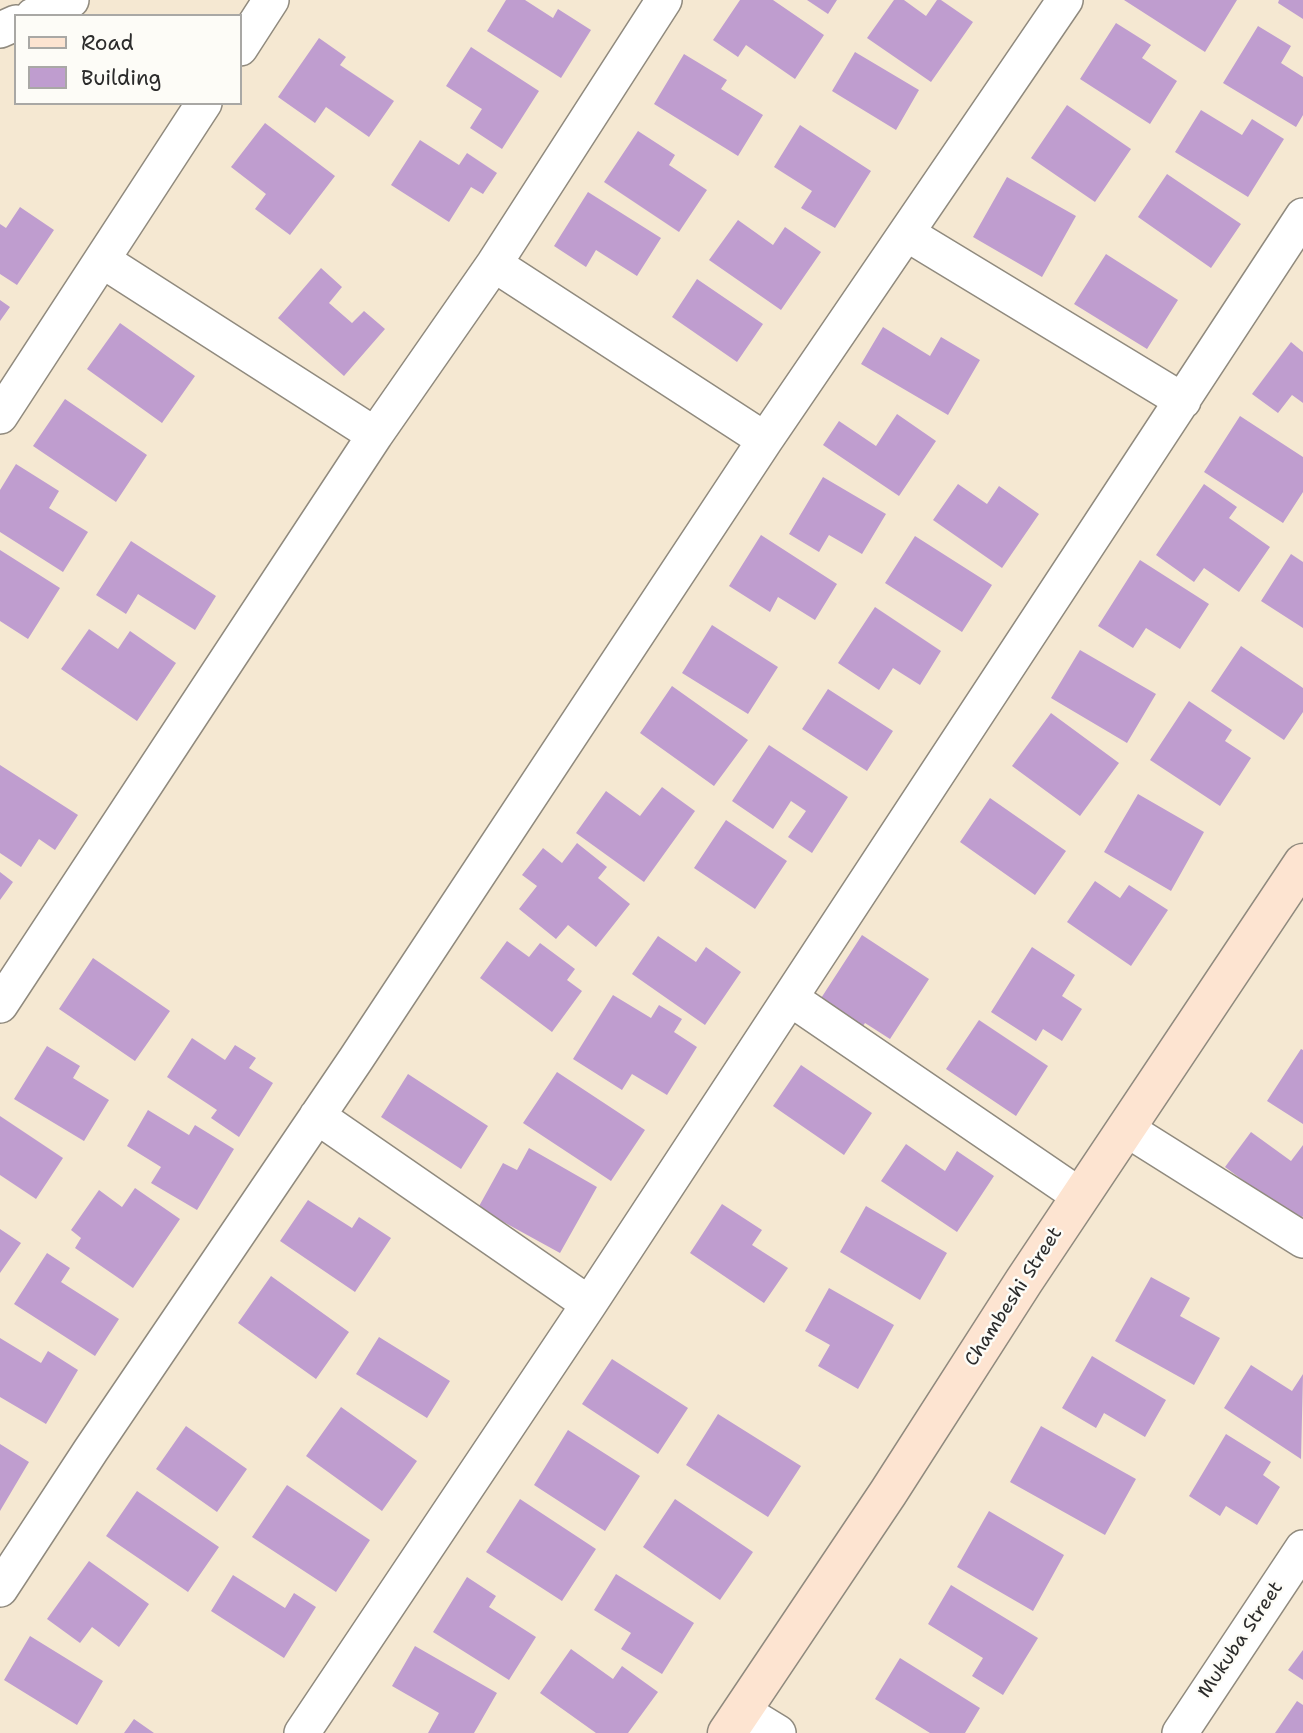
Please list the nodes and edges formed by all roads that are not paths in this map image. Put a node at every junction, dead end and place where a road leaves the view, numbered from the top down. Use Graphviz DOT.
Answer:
graph roads {
  1 [pos="71,0"];
  2 [pos="271,0"];
  3 [pos="664,0"];
  4 [pos="1065,0"];
  5 [pos="38,14"];
  6 [pos="242,45"];
  7 [pos="203,105"];
  8 [pos="1303,216"];
  9 [pos="906,233"];
  10 [pos="102,260"];
  11 [pos="494,264"];
  12 [pos="1183,401"];
  13 [pos="0,416"];
  14 [pos="375,435"];
  15 [pos="765,440"];
  16 [pos="1303,863"];
  17 [pos="790,998"];
  18 [pos="0,1005"];
  19 [pos="317,1116"];
  20 [pos="1125,1128"];
  21 [pos="1080,1196"];
  22 [pos="1303,1240"];
  23 [pos="589,1304"];
  24 [pos="1303,1548"];
  25 [pos="0,1589"];
  26 [pos="735,1722"];
  27 [pos="302,1733"];
  28 [pos="778,1733"];
  29 [pos="1180,1733"];
  1 -- 5 [label="street"];
  2 -- 6 [label="street"];
  3 -- 11 [label="street"];
  4 -- 9 [label="street"];
  7 -- 10 [label="street"];
  8 -- 12 [label="street"];
  9 -- 12 [label="street"];
  9 -- 15 [label="street"];
  10 -- 13 [label="street"];
  10 -- 14 [label="street"];
  11 -- 14 [label="street"];
  11 -- 15 [label="street"];
  12 -- 17 [label="street"];
  14 -- 18 [label="street"];
  15 -- 19 [label="street"];
  16 -- 20 [label="street, Chambeshi Street"];
  17 -- 21 [label="street"];
  17 -- 23 [label="street"];
  19 -- 23 [label="street"];
  19 -- 25 [label="street"];
  20 -- 21 [label="street, Chambeshi Street"];
  20 -- 22 [label="street"];
  21 -- 26 [label="street, Chambeshi Street"];
  23 -- 27 [label="street"];
  24 -- 29 [label="street, Mukuba Street"];
  26 -- 28 [label="street"];
}
